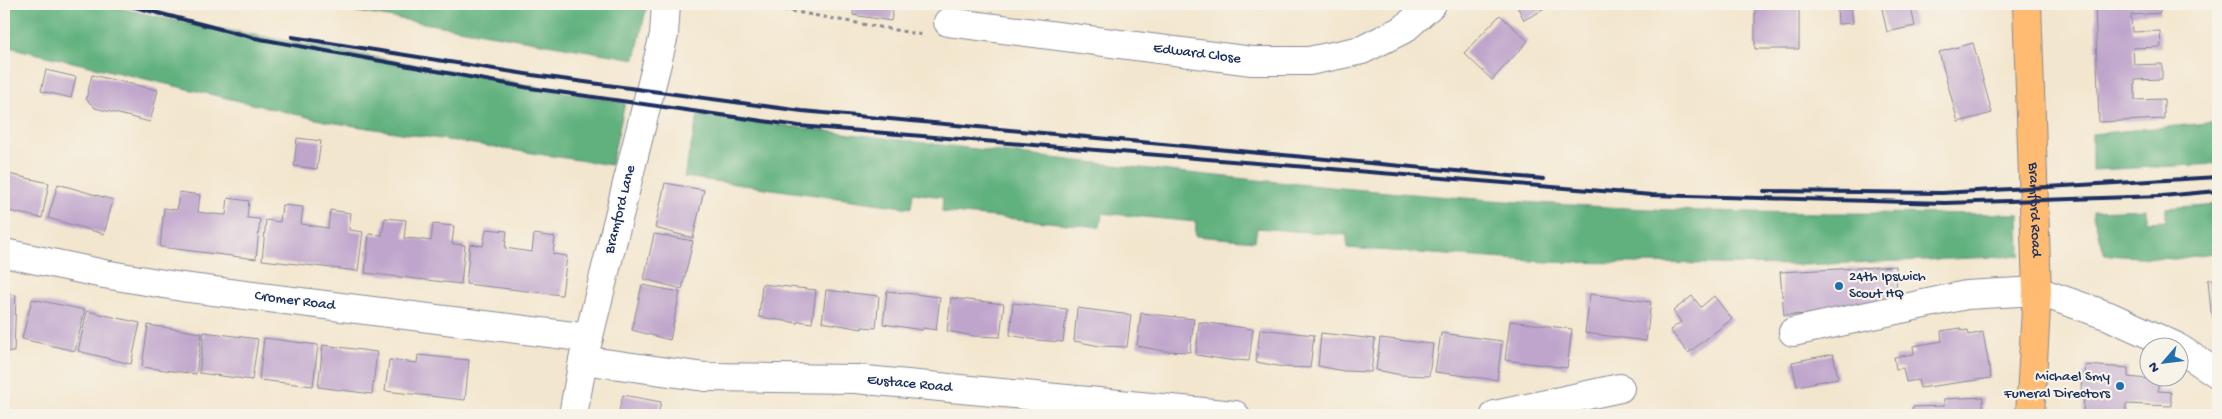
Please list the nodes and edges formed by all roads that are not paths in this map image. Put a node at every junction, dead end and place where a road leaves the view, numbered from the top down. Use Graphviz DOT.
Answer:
graph roads {
  1 [pos="666,4"];
  2 [pos="1432,4"];
  3 [pos="2027,4"];
  4 [pos="948,22"];
  5 [pos="4,252"];
  6 [pos="2037,291"];
  7 [pos="1793,332"];
  8 [pos="2153,336"];
  9 [pos="586,349"];
  10 [pos="2190,356"];
  11 [pos="2218,374"];
  12 [pos="1620,388"];
  13 [pos="1054,406"];
  14 [pos="573,415"];
  15 [pos="1234,415"];
  16 [pos="1495,415"];
  17 [pos="2030,415"];
  1 -- 9 [label="street, Bramford Lane"];
  2 -- 4 [label="street, Edward Close"];
  3 -- 6 [label="main road, Bramford Road"];
  5 -- 9 [label="street, Cromer Road"];
  6 -- 7 [label="street"];
  6 -- 8 [label="street"];
  6 -- 17 [label="main road, Bramford Road"];
  9 -- 13 [label="street, Eustace Road"];
  9 -- 14 [label="street, Bramford Lane"];
  10 -- 11 [label="street"];
  12 -- 16 [label="street"];
  13 -- 15 [label="street, Eustace Road"];
}
